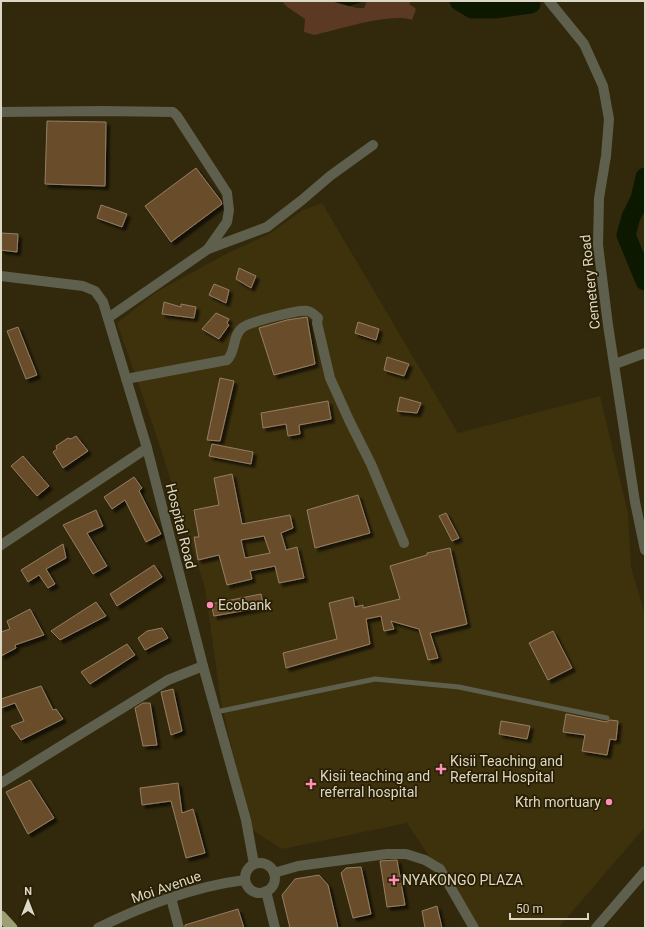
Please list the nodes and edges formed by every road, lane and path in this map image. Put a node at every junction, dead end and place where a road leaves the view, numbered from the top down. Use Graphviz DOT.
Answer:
graph roads {
  1 [pos="549,1"];
  2 [pos="1,112"];
  3 [pos="373,145"];
  4 [pos="208,249"];
  5 [pos="1,276"];
  6 [pos="108,318"];
  7 [pos="645,353"];
  8 [pos="615,364"];
  9 [pos="126,380"];
  10 [pos="147,448"];
  11 [pos="404,543"];
  12 [pos="1,545"];
  13 [pos="645,550"];
  14 [pos="203,666"];
  15 [pos="216,712"];
  16 [pos="607,718"];
  17 [pos="1,783"];
  18 [pos="254,864"];
  19 [pos="645,870"];
  20 [pos="274,873"];
  21 [pos="245,880"];
  22 [pos="266,891"];
  23 [pos="171,898"];
  24 [pos="1,916"];
  25 [pos="12,928"];
  26 [pos="98,928"];
  27 [pos="179,928"];
  28 [pos="276,928"];
  29 [pos="474,928"];
  30 [pos="596,928"];
  1 -- 8 [label="street, Cemetery Road"];
  2 -- 4 [label="street"];
  3 -- 4 [label="street"];
  4 -- 6 [label="street"];
  5 -- 6 [label="street, Hospital Road"];
  6 -- 9 [label="street, Hospital Road"];
  7 -- 8 [label="street"];
  8 -- 13 [label="street, Cemetery Road"];
  9 -- 10 [label="street, Hospital Road"];
  9 -- 11 [label="street"];
  10 -- 12 [label="street"];
  10 -- 14 [label="street, Hospital Road"];
  14 -- 15 [label="street, Hospital Road"];
  14 -- 17 [label="street"];
  15 -- 16 [label="lane"];
  15 -- 18 [label="street, Hospital Road"];
  18 -- 20 [label="street"];
  18 -- 21 [label="street"];
  19 -- 30 [label="street"];
  20 -- 22 [label="street"];
  20 -- 29 [label="street"];
  21 -- 22 [label="street"];
  21 -- 23 [label="street, Moi Avenue"];
  22 -- 28 [label="street"];
  23 -- 26 [label="street, Moi Avenue"];
  23 -- 27 [label="street"];
  24 -- 25 [label="highway"];
}
